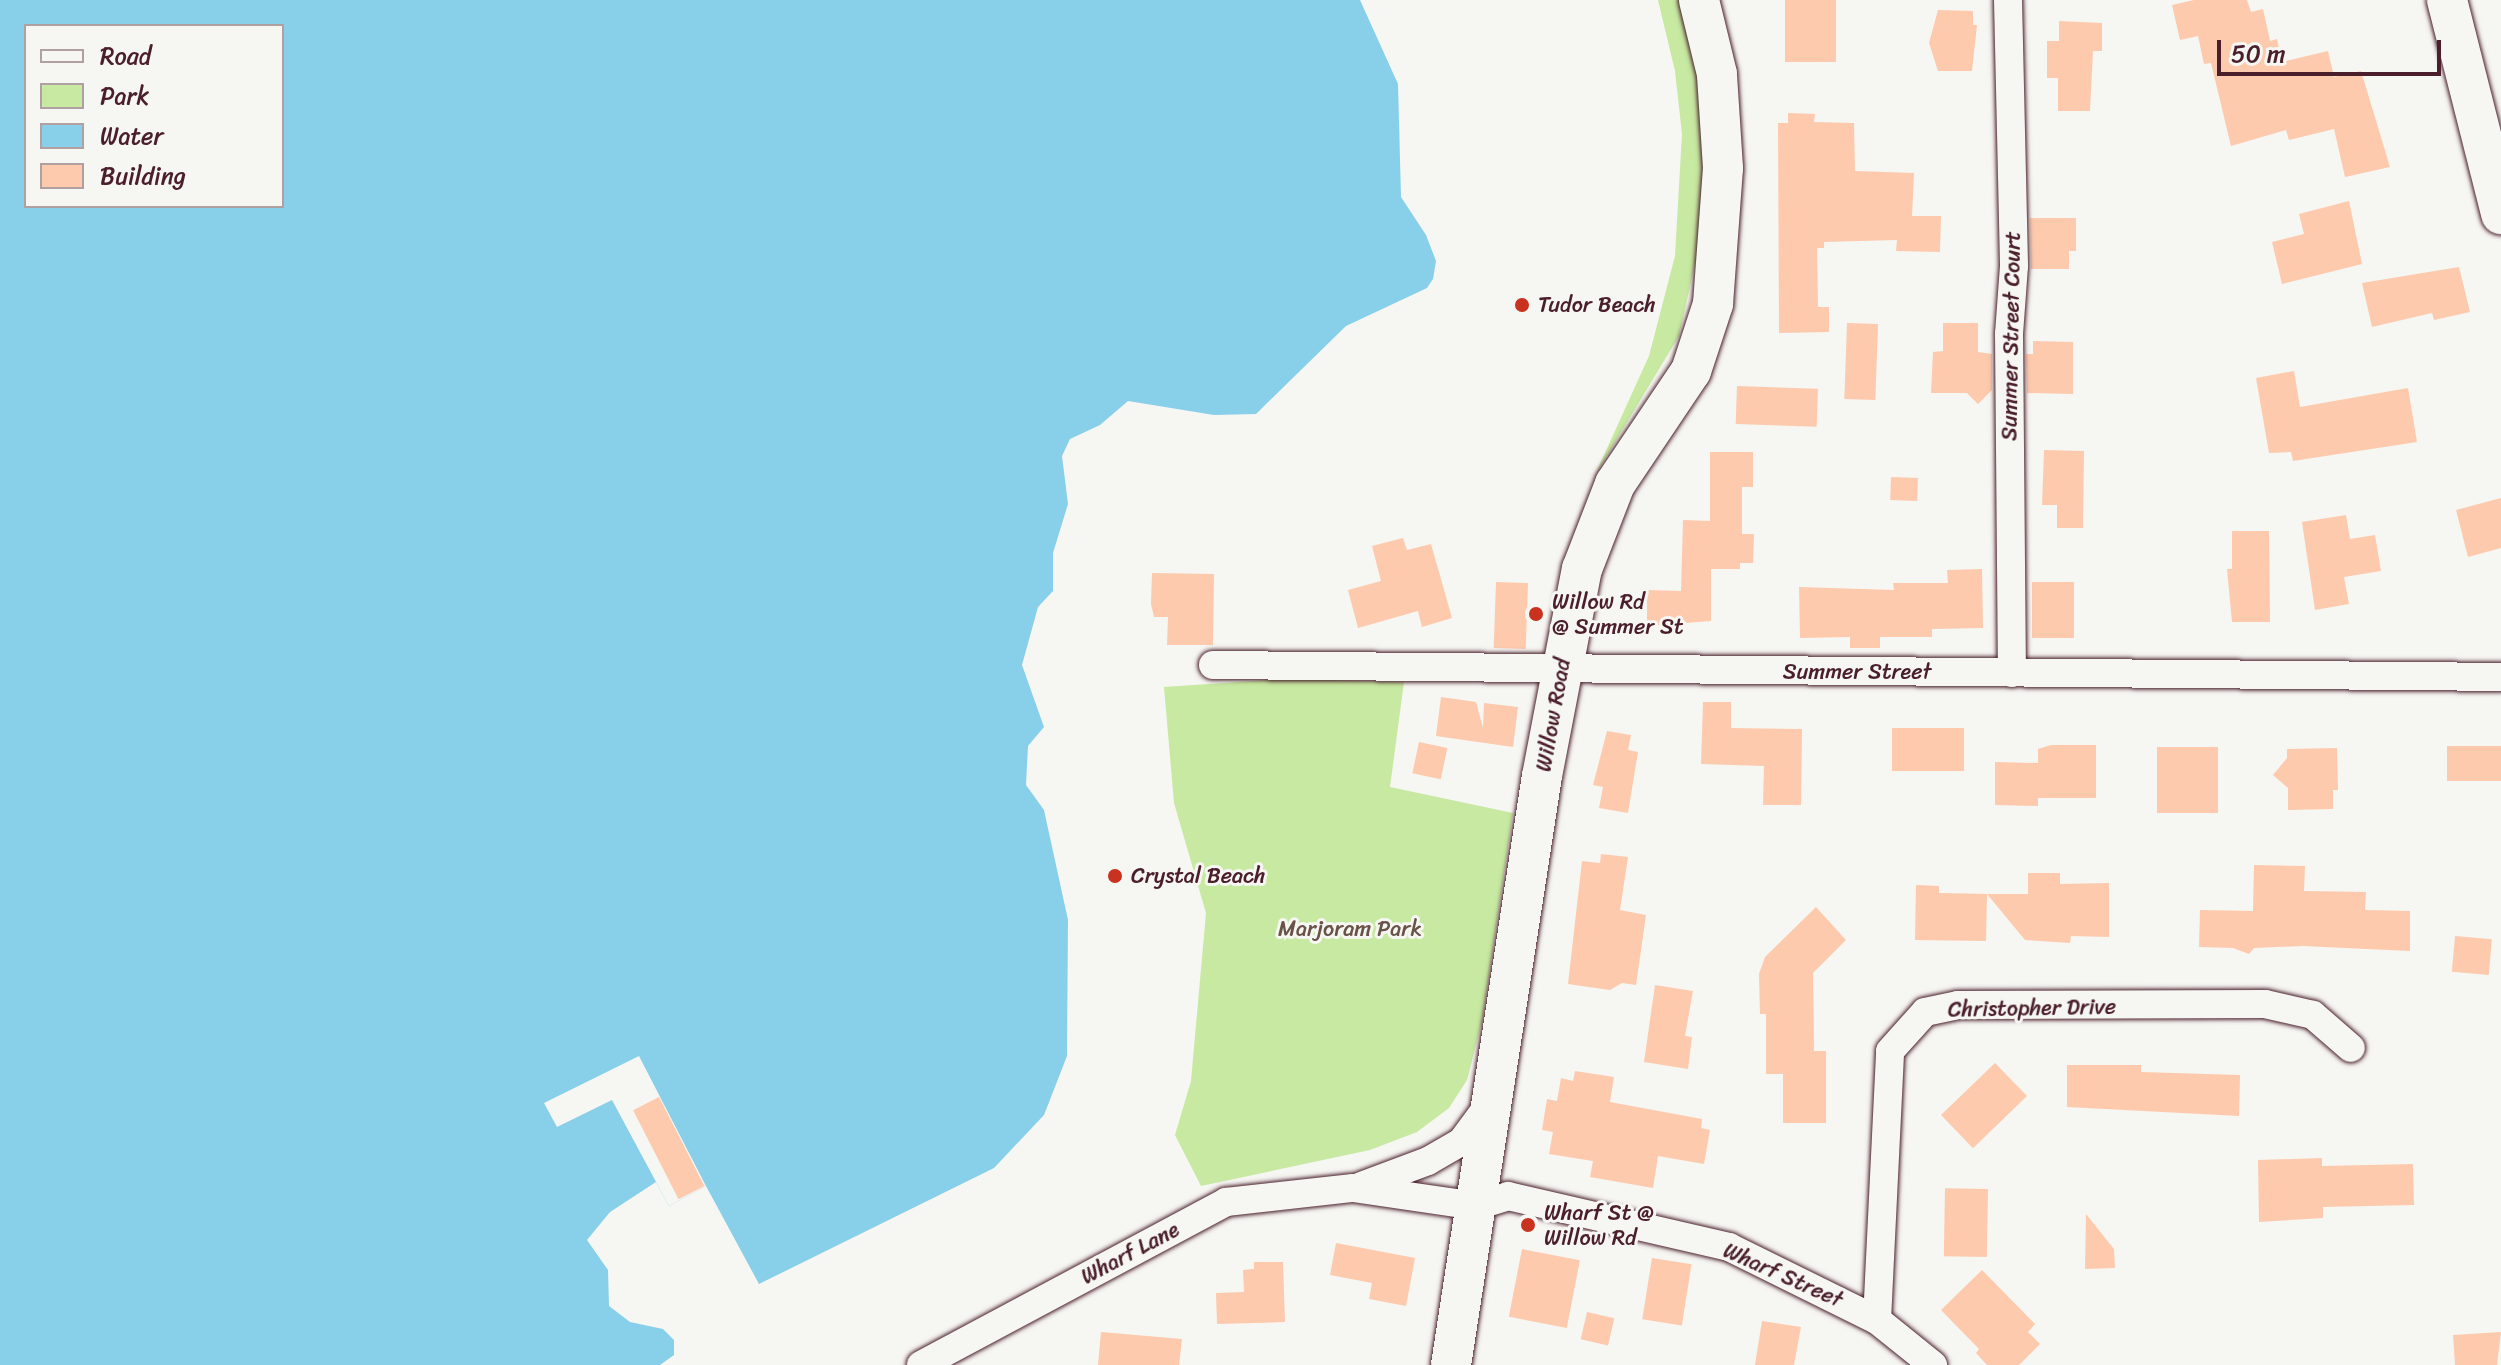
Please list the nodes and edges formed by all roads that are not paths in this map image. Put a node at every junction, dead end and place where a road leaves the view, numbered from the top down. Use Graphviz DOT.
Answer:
graph roads {
  1 [pos="1699,0"];
  2 [pos="2008,0"];
  3 [pos="2447,0"];
  4 [pos="2501,214"];
  5 [pos="1213,665"];
  6 [pos="1561,668"];
  7 [pos="2012,673"];
  8 [pos="2501,677"];
  9 [pos="2351,1048"];
  10 [pos="1493,1095"];
  11 [pos="1353,1188"];
  12 [pos="1476,1206"];
  13 [pos="1877,1320"];
  14 [pos="921,1365"];
  15 [pos="1451,1365"];
  16 [pos="1933,1365"];
  1 -- 6 [label="main road, Willow Road"];
  2 -- 7 [label="street, Summer Street Court"];
  3 -- 4 [label="main road"];
  5 -- 6 [label="street, Summer Street"];
  6 -- 7 [label="street, Summer Street"];
  6 -- 10 [label="main road, Willow Road"];
  7 -- 8 [label="street, Summer Street"];
  9 -- 13 [label="street, Christopher Drive"];
  10 -- 11 [label="street, Wharf Lane"];
  10 -- 12 [label="main road, Willow Road"];
  11 -- 12 [label="street, Wharf Lane"];
  11 -- 14 [label="street, Wharf Lane"];
  12 -- 13 [label="street, Wharf Street"];
  12 -- 15 [label="main road, Willow Road"];
  13 -- 16 [label="street, Wharf Street"];
}
